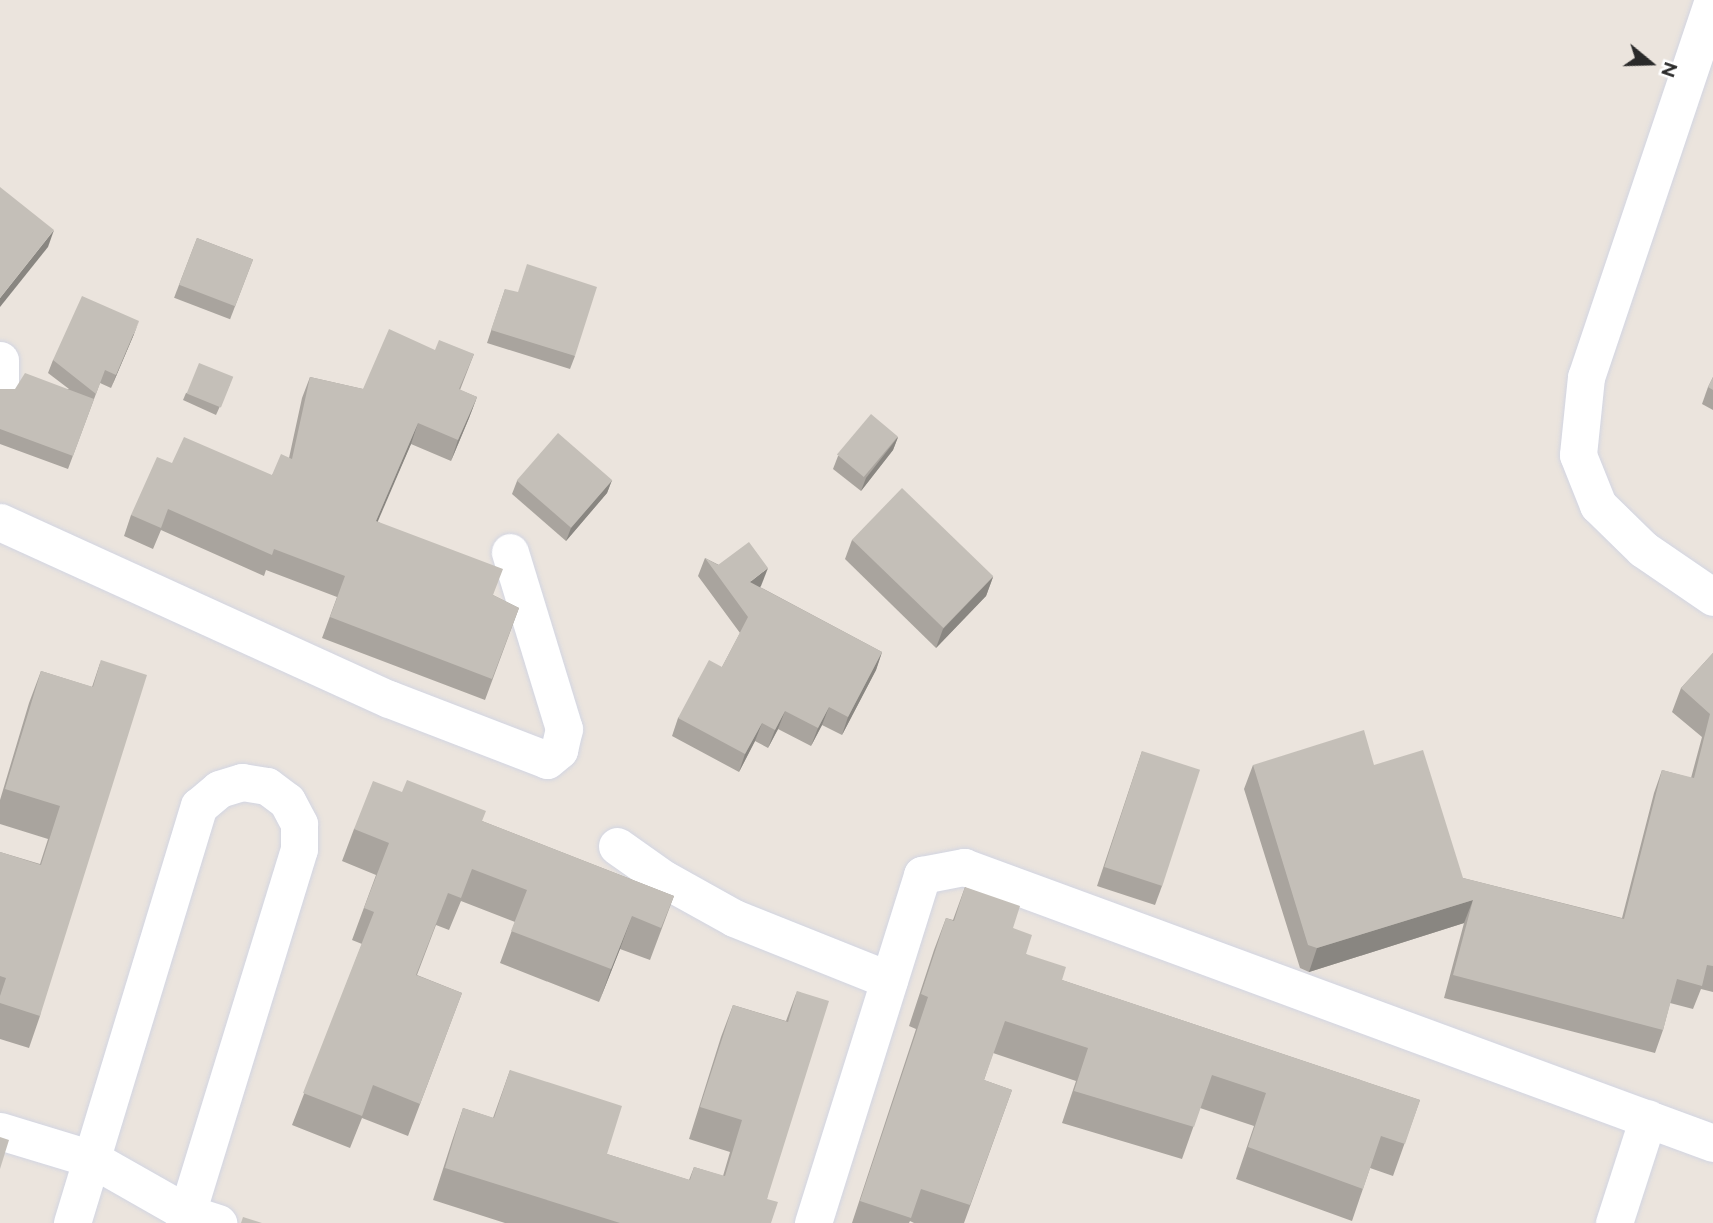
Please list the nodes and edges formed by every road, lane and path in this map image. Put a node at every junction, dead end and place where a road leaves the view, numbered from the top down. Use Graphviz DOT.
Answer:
graph roads {
  1 [pos="1713,0"];
  2 [pos="0,360"];
  3 [pos="0,384"];
  4 [pos="0,522"];
  5 [pos="510,552"];
  6 [pos="1713,597"];
  7 [pos="617,846"];
  8 [pos="889,980"];
  9 [pos="1648,1118"];
  10 [pos="0,1131"];
  11 [pos="1713,1143"];
  12 [pos="92,1159"];
  13 [pos="196,1220"];
  14 [pos="72,1223"];
  15 [pos="813,1223"];
  16 [pos="1614,1223"];
  1 -- 6 [label="street"];
  2 -- 3 [label="street"];
  4 -- 5 [label="street"];
  7 -- 8 [label="street"];
  8 -- 9 [label="street"];
  8 -- 15 [label="street"];
  9 -- 11 [label="street"];
  9 -- 16 [label="street"];
  10 -- 12 [label="street"];
  12 -- 13 [label="street"];
  12 -- 13 [label="street"];
  12 -- 14 [label="street"];
}
